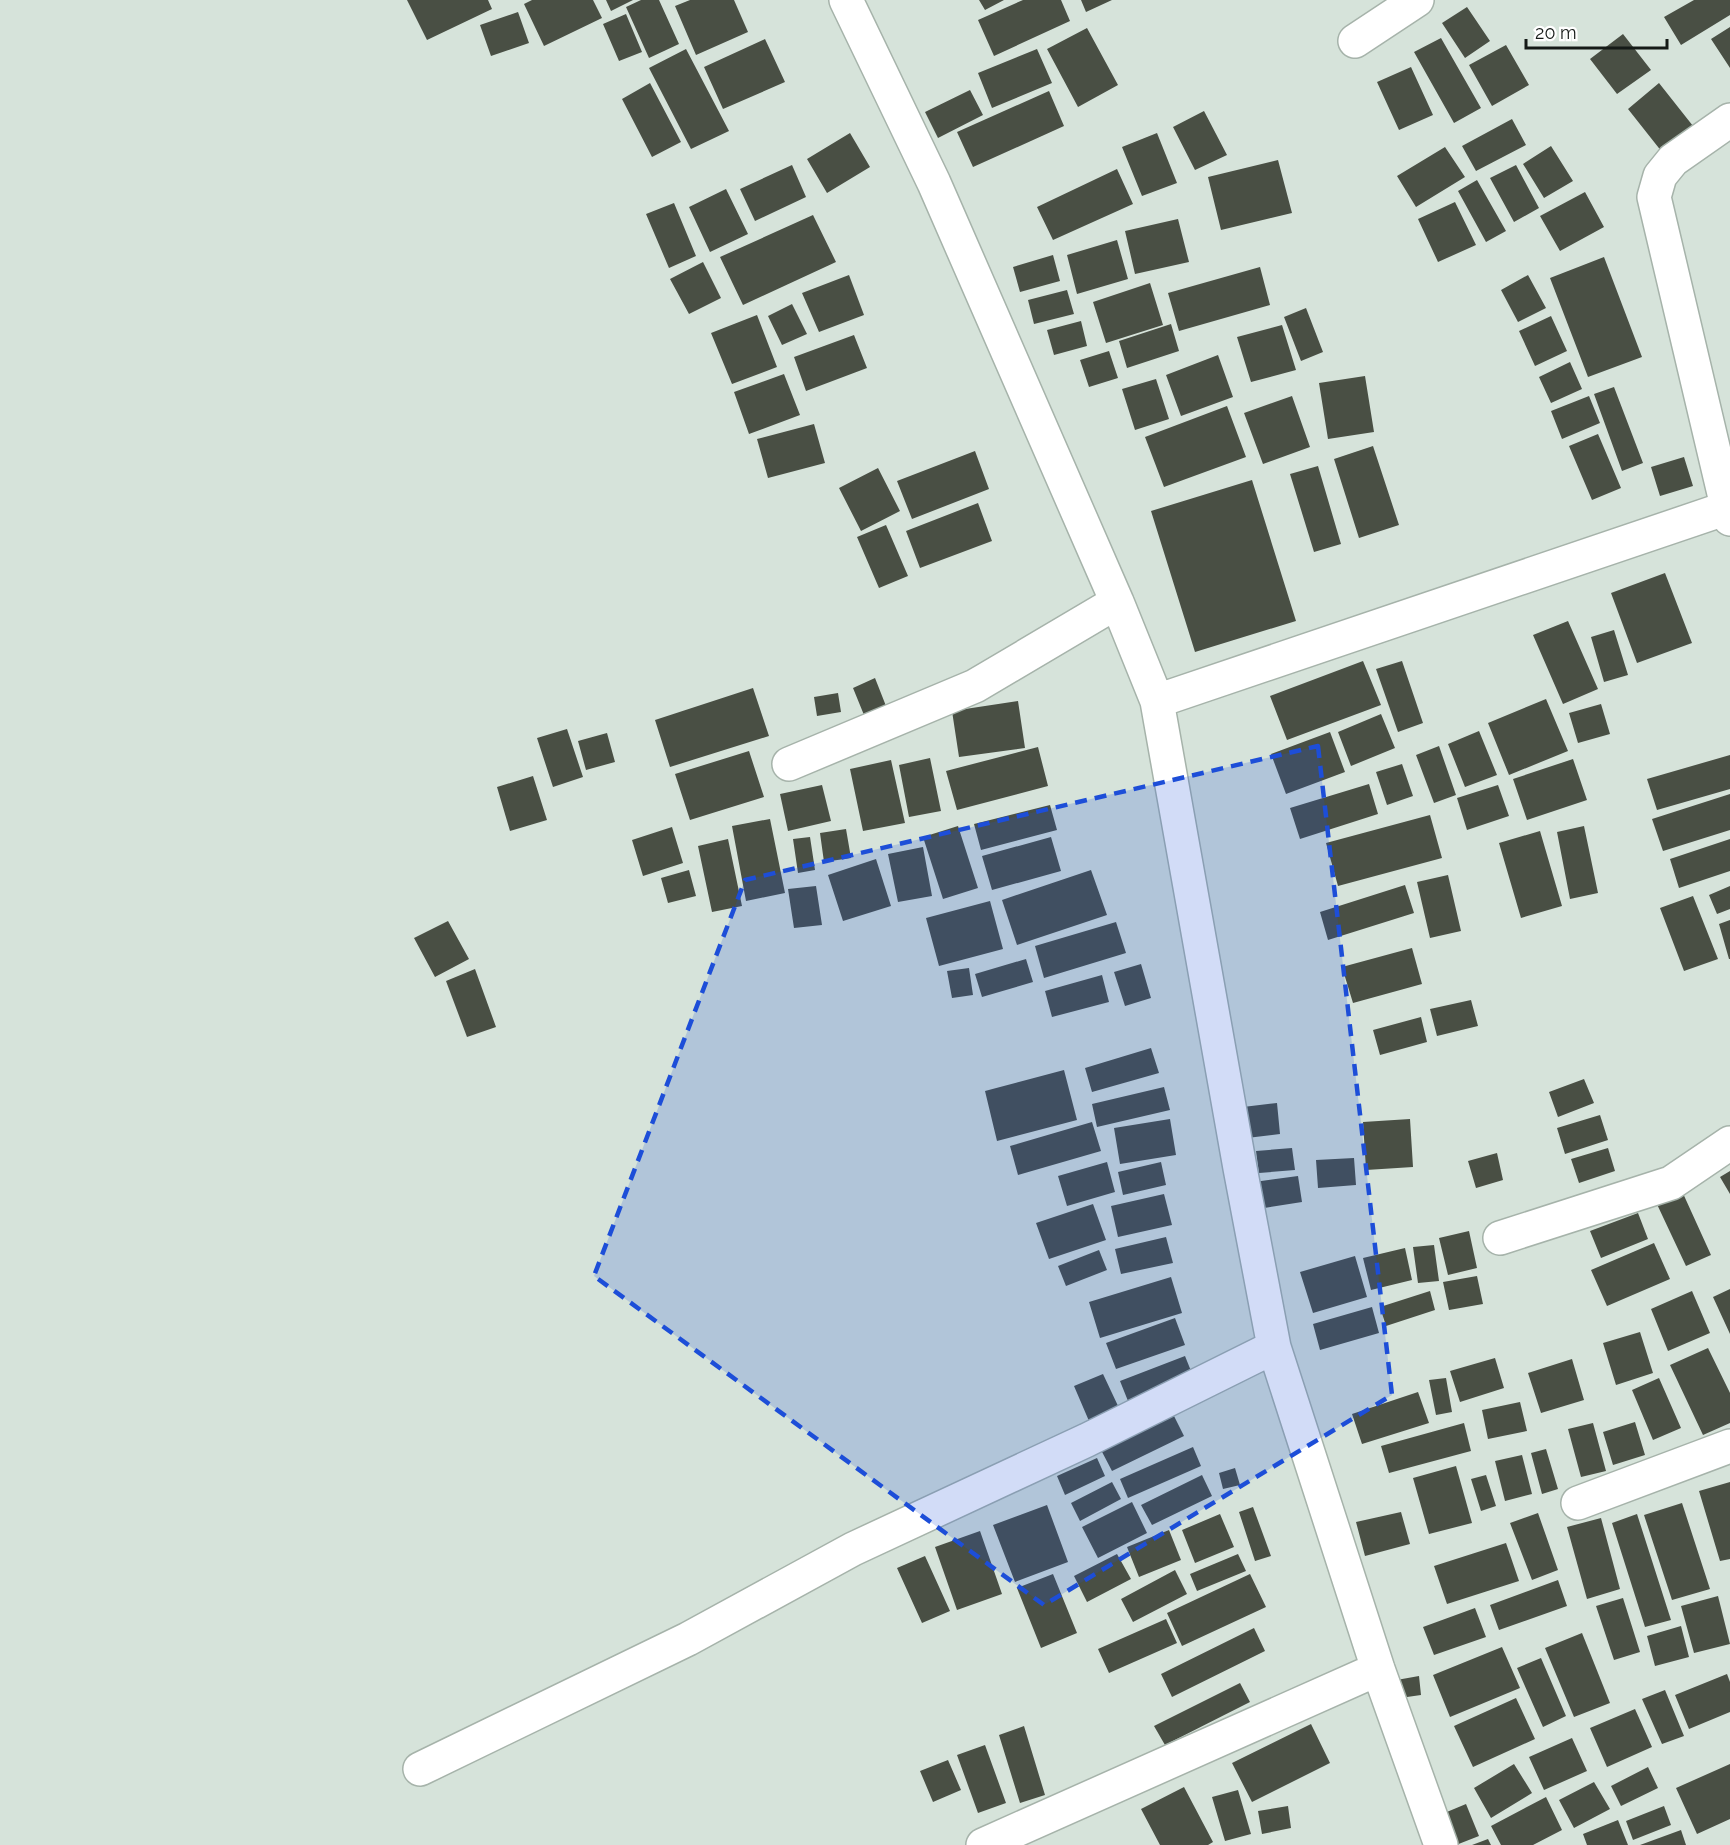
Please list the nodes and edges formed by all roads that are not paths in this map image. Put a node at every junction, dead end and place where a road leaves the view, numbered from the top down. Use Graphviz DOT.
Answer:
graph roads {
  1 [pos="846,0"];
  2 [pos="1417,0"];
  3 [pos="1355,41"];
  4 [pos="1730,120"];
  5 [pos="1729,513"];
  6 [pos="1117,602"];
  7 [pos="1157,701"];
  8 [pos="789,764"];
  9 [pos="1730,1143"];
  10 [pos="1500,1238"];
  11 [pos="1275,1347"];
  12 [pos="1730,1446"];
  13 [pos="1578,1503"];
  14 [pos="1378,1669"];
  15 [pos="420,1769"];
  16 [pos="982,1845"];
  17 [pos="1441,1845"];
  1 -- 6 [label="street"];
  2 -- 3 [label="street"];
  4 -- 5 [label="street"];
  5 -- 7 [label="street"];
  6 -- 7 [label="street"];
  6 -- 8 [label="street"];
  7 -- 11 [label="street"];
  9 -- 10 [label="street"];
  11 -- 14 [label="street"];
  11 -- 15 [label="street"];
  12 -- 13 [label="street"];
  14 -- 16 [label="street"];
  14 -- 17 [label="street"];
}
